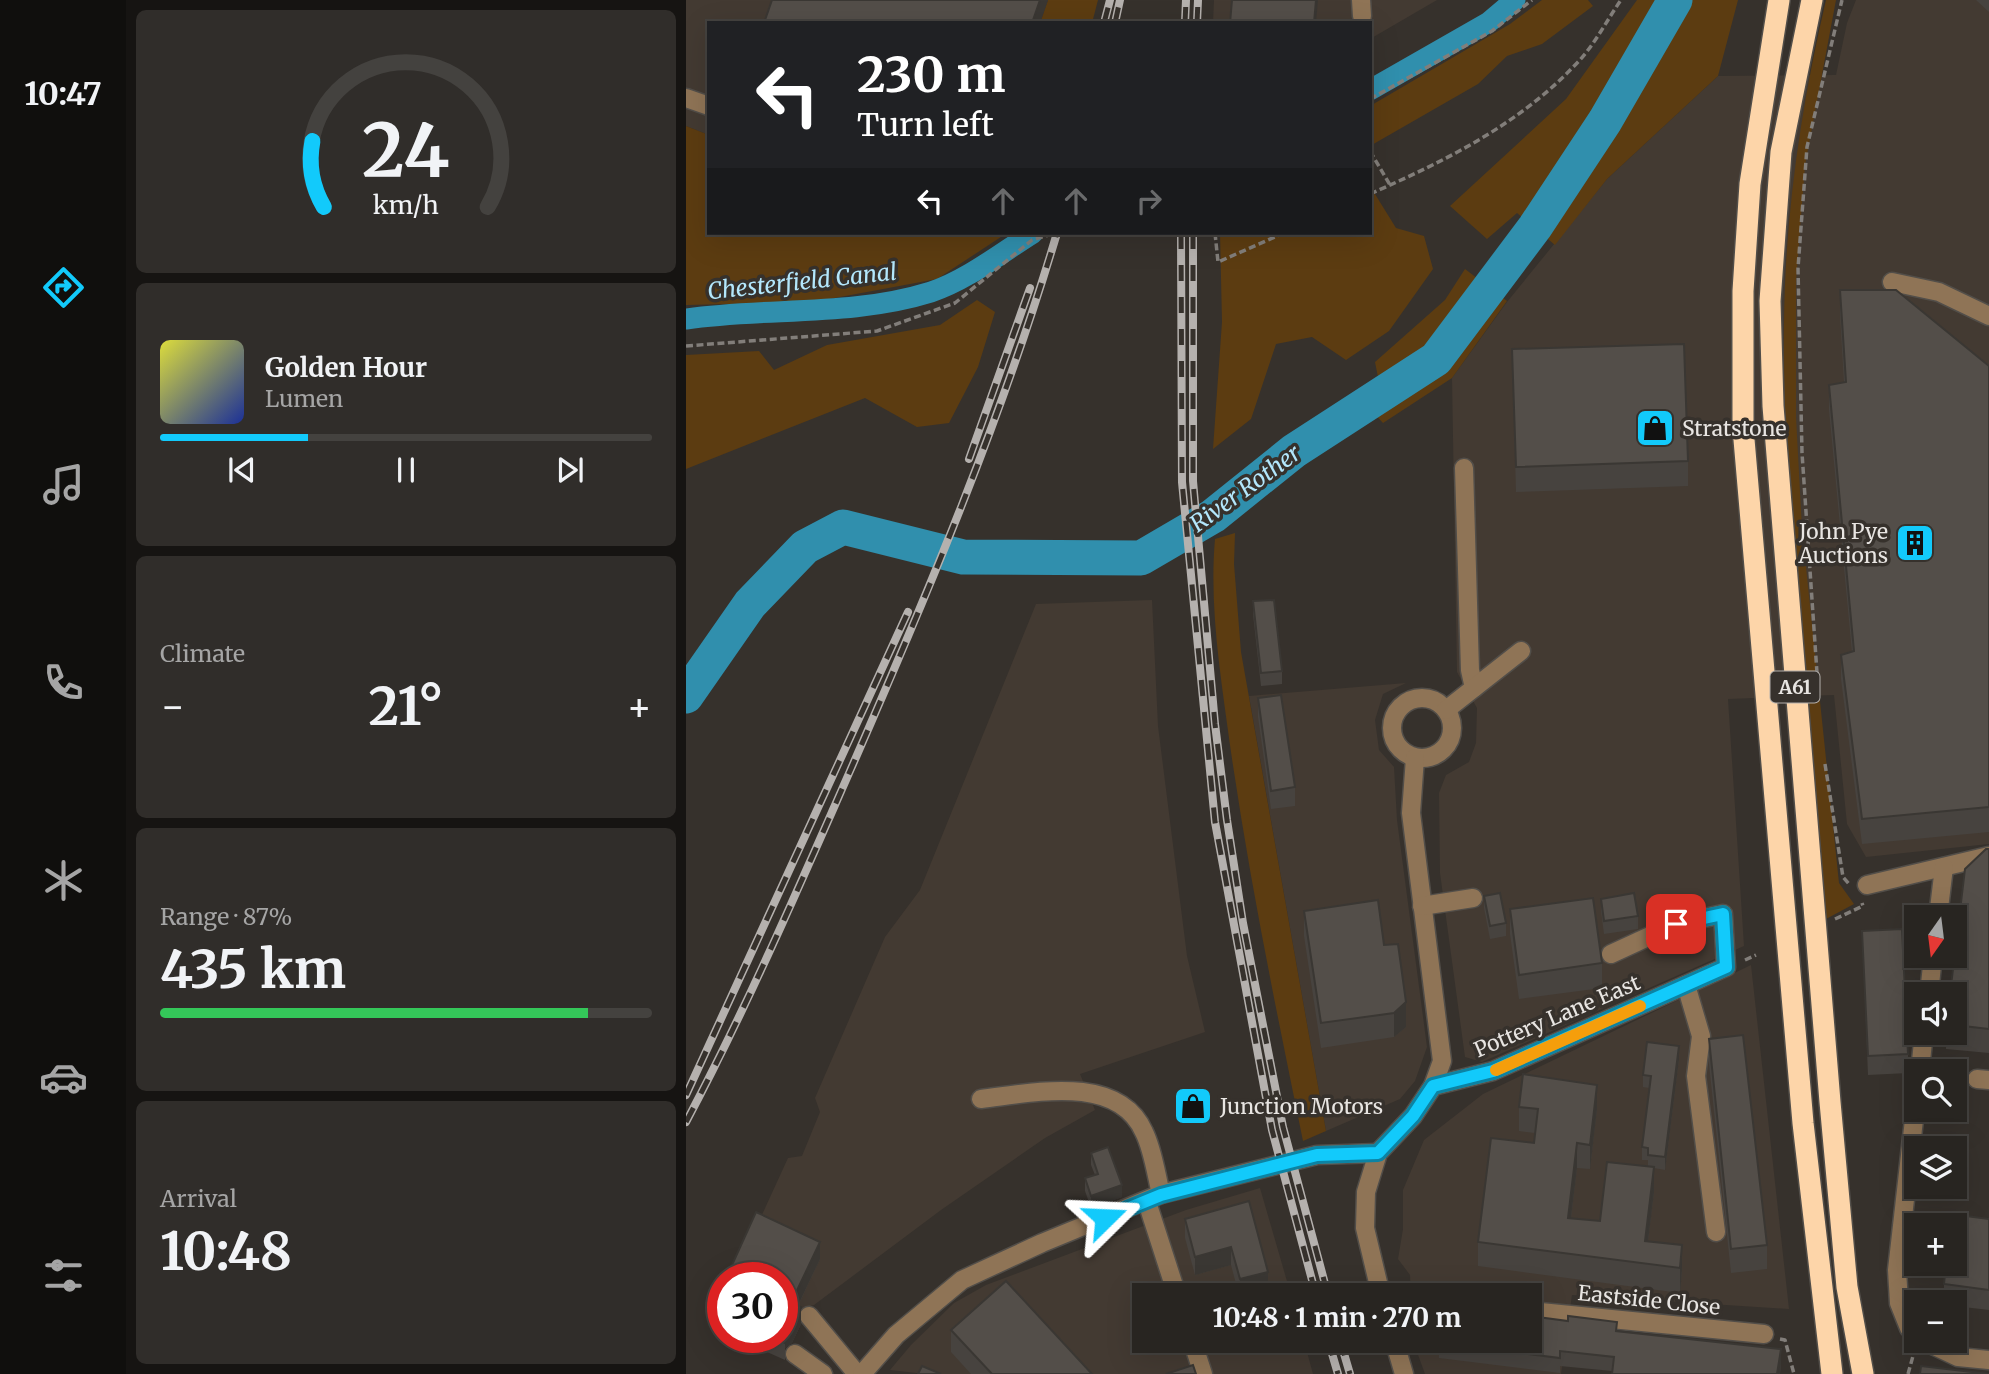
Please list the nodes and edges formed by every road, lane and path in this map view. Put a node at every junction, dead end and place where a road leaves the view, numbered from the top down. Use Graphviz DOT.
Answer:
graph roads {
  1 [pos="1532,0"];
  2 [pos="1622,0"];
  3 [pos="1779,0"];
  4 [pos="1812,0"];
  5 [pos="1842,0"];
  6 [pos="686,98"];
  7 [pos="1372,98"];
  8 [pos="707,105"];
  9 [pos="1372,154"];
  10 [pos="1390,186"];
  11 [pos="1372,193"];
  12 [pos="1049,235"];
  13 [pos="1215,235"];
  14 [pos="1279,235"];
  15 [pos="1892,282"];
  16 [pos="1989,316"];
  17 [pos="686,346"];
  18 [pos="1464,468"];
  19 [pos="1521,651"];
  20 [pos="1817,682"];
  21 [pos="1474,688"];
  22 [pos="1446,710"];
  23 [pos="1823,755"];
  24 [pos="1415,758"];
  25 [pos="1989,856"];
  26 [pos="1944,867"];
  27 [pos="1861,888"];
  28 [pos="1473,898"];
  29 [pos="1939,905"];
  30 [pos="1422,906"];
  31 [pos="1853,911"];
  32 [pos="1833,920"];
  33 [pos="1611,954"];
  34 [pos="1686,985"];
  35 [pos="1433,1086"];
  36 [pos="981,1099"];
  37 [pos="1914,1122"];
  38 [pos="1378,1153"];
  39 [pos="1154,1198"];
  40 [pos="1716,1232"];
  41 [pos="1174,1283"];
  42 [pos="1378,1283"];
  43 [pos="1542,1312"];
  44 [pos="808,1316"];
  45 [pos="1904,1316"];
  46 [pos="1765,1334"];
  47 [pos="1196,1353"];
  48 [pos="1398,1353"];
  49 [pos="1949,1353"];
  50 [pos="795,1354"];
  51 [pos="1989,1360"];
  52 [pos="822,1374"];
  53 [pos="860,1374"];
  54 [pos="1203,1374"];
  55 [pos="1404,1374"];
  56 [pos="1794,1374"];
  57 [pos="1832,1374"];
  58 [pos="1863,1374"];
  1 -- 7 [label="path"];
  2 -- 10 [label="path"];
  3 -- 57 [label="highway, A61"];
  4 -- 58 [label="highway, A61"];
  5 -- 20 [label="path"];
  6 -- 8 [label="street"];
  9 -- 10 [label="path"];
  10 -- 11 [label="path"];
  12 -- 17 [label="path"];
  13 -- 14 [label="path"];
  15 -- 16 [label="street"];
  18 -- 21 [label="street"];
  19 -- 21 [label="street"];
  21 -- 22 [label="street"];
  22 -- 24 [label="street"];
  22 -- 24 [label="street"];
  23 -- 27 [label="path"];
  24 -- 30 [label="street"];
  25 -- 26 [label="street"];
  26 -- 27 [label="street"];
  26 -- 29 [label="street"];
  28 -- 30 [label="street"];
  30 -- 35 [label="street"];
  31 -- 32 [label="path"];
  33 -- 34 [label="street, Pottery Lane East"];
  34 -- 35 [label="street, Pottery Lane East"];
  34 -- 40 [label="street"];
  35 -- 38 [label="street"];
  36 -- 39 [label="street"];
  37 -- 45 [label="street"];
  38 -- 39 [label="street"];
  38 -- 42 [label="street"];
  39 -- 41 [label="street"];
  39 -- 53 [label="street"];
  43 -- 46 [label="street, Eastside Close"];
  44 -- 53 [label="street"];
  46 -- 56 [label="path"];
  47 -- 54 [label="street"];
  48 -- 55 [label="street"];
  49 -- 51 [label="street"];
  50 -- 52 [label="street"];
}
